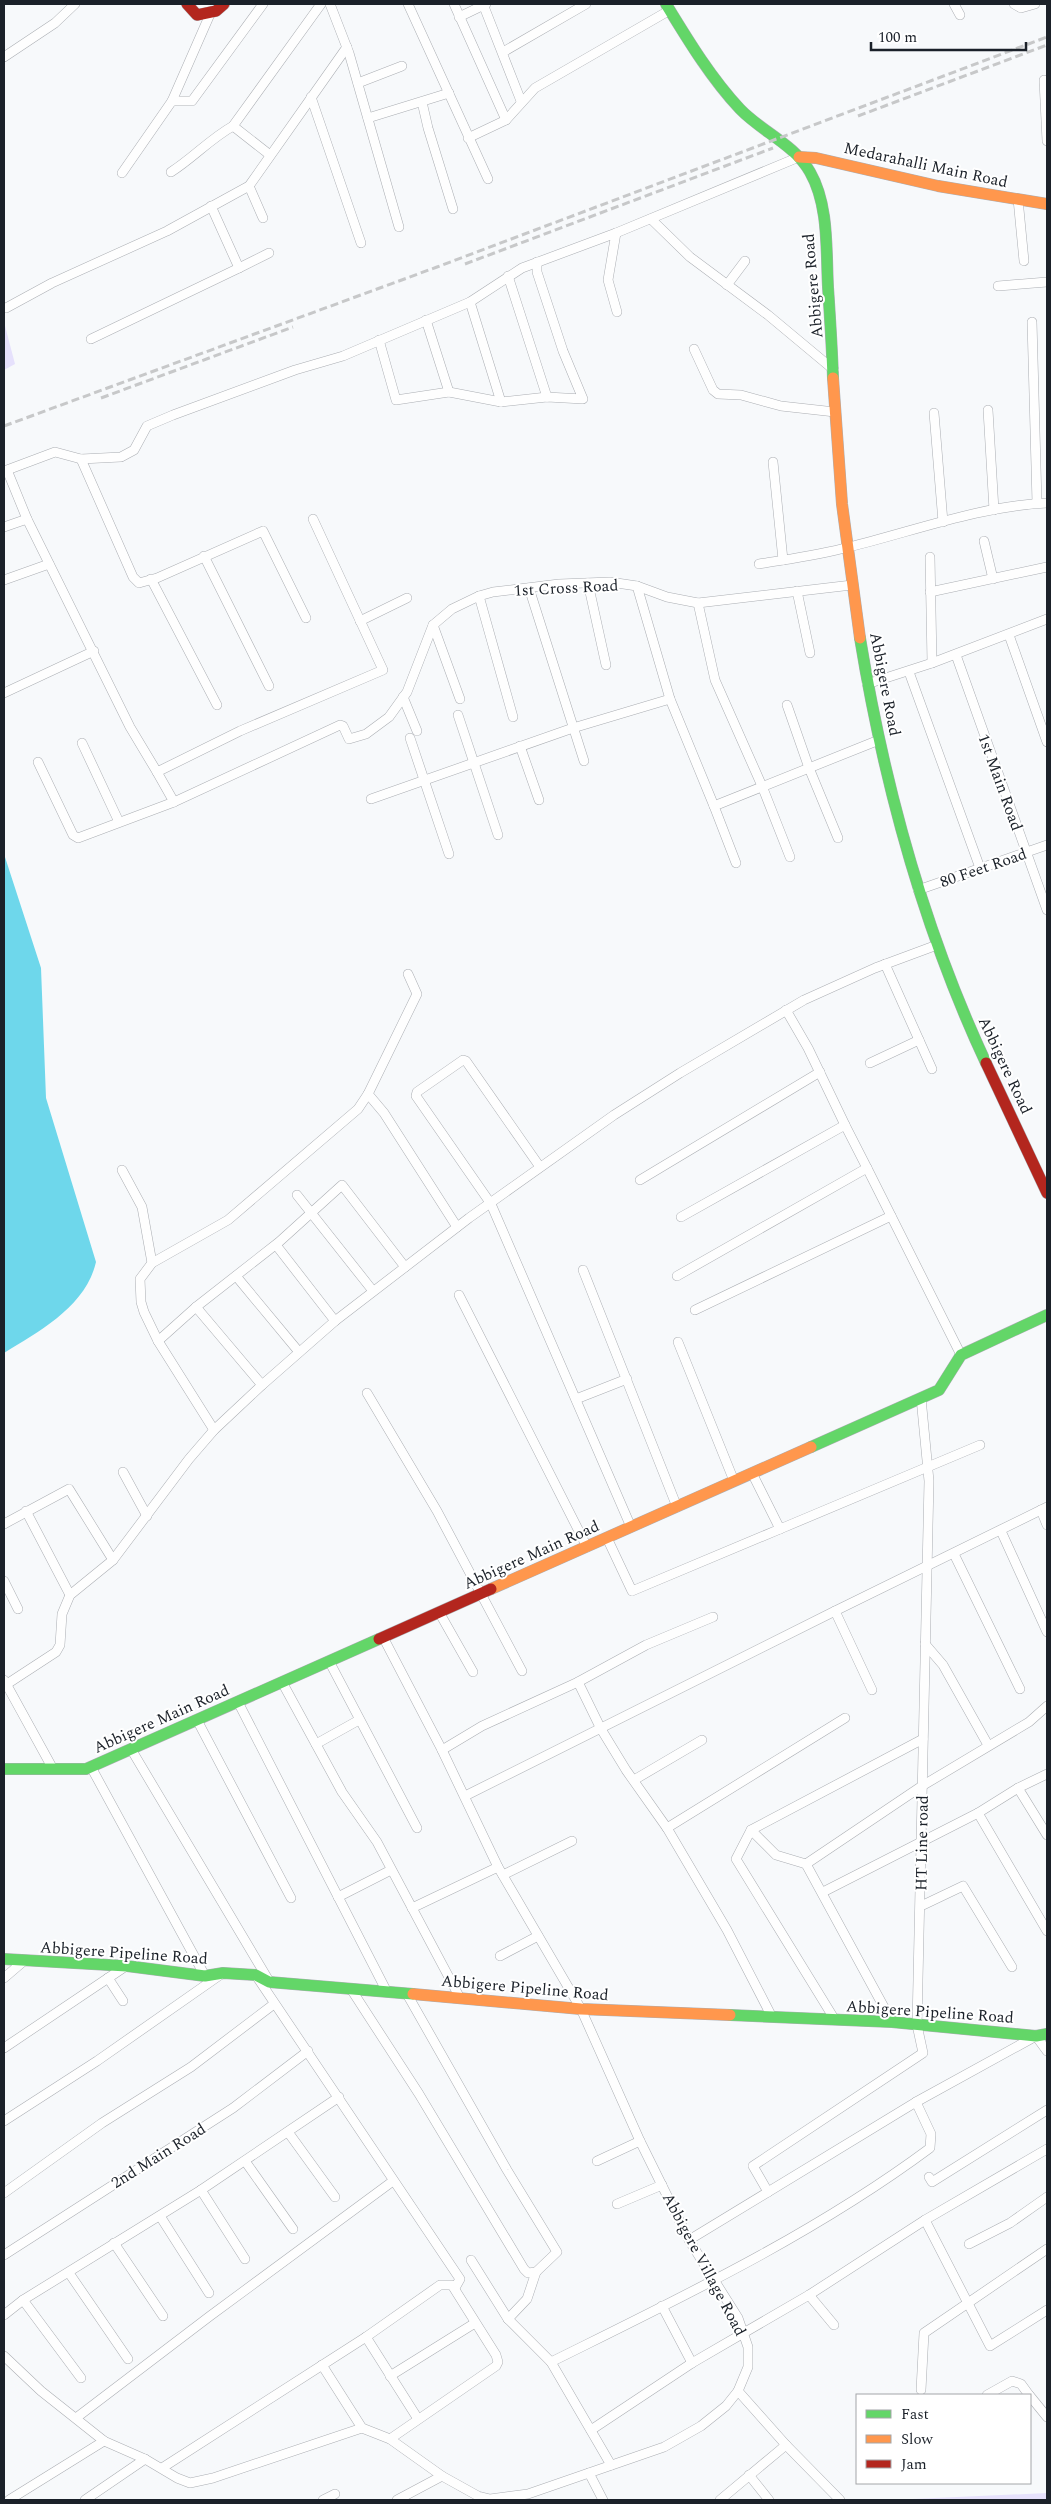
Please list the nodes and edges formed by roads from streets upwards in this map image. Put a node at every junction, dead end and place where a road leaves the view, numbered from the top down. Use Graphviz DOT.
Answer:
graph roads {
  1 [pos="75,4"];
  2 [pos="187,4"];
  3 [pos="224,4"];
  4 [pos="264,4"];
  5 [pos="321,4"];
  6 [pos="330,4"];
  7 [pos="408,4"];
  8 [pos="454,4"];
  9 [pos="484,4"];
  10 [pos="586,4"];
  11 [pos="954,4"];
  12 [pos="1014,4"];
  13 [pos="1035,4"];
  14 [pos="668,7"];
  15 [pos="211,12"];
  16 [pos="960,15"];
  17 [pos="459,17"];
  18 [pos="346,47"];
  19 [pos="502,52"];
  20 [pos="4,57"];
  21 [pos="402,66"];
  22 [pos="1044,80"];
  23 [pos="358,83"];
  24 [pos="449,93"];
  25 [pos="311,97"];
  26 [pos="172,101"];
  27 [pos="521,101"];
  28 [pos="422,102"];
  29 [pos="368,118"];
  30 [pos="506,120"];
  31 [pos="233,126"];
  32 [pos="468,138"];
  33 [pos="1047,141"];
  34 [pos="270,155"];
  35 [pos="799,157"];
  36 [pos="171,172"];
  37 [pos="122,174"];
  38 [pos="488,179"];
  39 [pos="248,186"];
  40 [pos="1018,199"];
  41 [pos="1047,204"];
  42 [pos="211,206"];
  43 [pos="453,208"];
  44 [pos="263,218"];
  45 [pos="651,219"];
  46 [pos="400,227"];
  47 [pos="616,233"];
  48 [pos="361,243"];
  49 [pos="269,253"];
  50 [pos="745,260"];
  51 [pos="1024,261"];
  52 [pos="537,262"];
  53 [pos="239,268"];
  54 [pos="508,276"];
  55 [pos="1047,282"];
  56 [pos="727,285"];
  57 [pos="998,286"];
  58 [pos="470,302"];
  59 [pos="6,308"];
  60 [pos="617,312"];
  61 [pos="426,320"];
  62 [pos="1032,322"];
  63 [pos="91,339"];
  64 [pos="379,340"];
  65 [pos="694,349"];
  66 [pos="834,370"];
  67 [pos="449,392"];
  68 [pos="547,397"];
  69 [pos="500,402"];
  70 [pos="988,410"];
  71 [pos="836,412"];
  72 [pos="934,413"];
  73 [pos="81,459"];
  74 [pos="773,462"];
  75 [pos="1037,503"];
  76 [pos="1047,503"];
  77 [pos="994,510"];
  78 [pos="27,518"];
  79 [pos="313,519"];
  80 [pos="943,522"];
  81 [pos="4,528"];
  82 [pos="984,541"];
  83 [pos="848,548"];
  84 [pos="204,556"];
  85 [pos="930,557"];
  86 [pos="783,560"];
  87 [pos="49,564"];
  88 [pos="759,564"];
  89 [pos="1047,567"];
  90 [pos="151,579"];
  91 [pos="993,579"];
  92 [pos="4,580"];
  93 [pos="588,583"];
  94 [pos="852,585"];
  95 [pos="638,586"];
  96 [pos="529,588"];
  97 [pos="797,590"];
  98 [pos="930,592"];
  99 [pos="479,596"];
  100 [pos="407,598"];
  101 [pos="698,603"];
  102 [pos="306,618"];
  103 [pos="1047,620"];
  104 [pos="360,621"];
  105 [pos="434,625"];
  106 [pos="1009,635"];
  107 [pos="94,651"];
  108 [pos="810,653"];
  109 [pos="956,655"];
  110 [pos="932,663"];
  111 [pos="606,665"];
  112 [pos="909,672"];
  113 [pos="867,684"];
  114 [pos="269,686"];
  115 [pos="4,693"];
  116 [pos="403,697"];
  117 [pos="460,699"];
  118 [pos="670,699"];
  119 [pos="217,705"];
  120 [pos="787,705"];
  121 [pos="458,715"];
  122 [pos="513,718"];
  123 [pos="573,728"];
  124 [pos="417,731"];
  125 [pos="410,738"];
  126 [pos="880,740"];
  127 [pos="1047,742"];
  128 [pos="82,743"];
  129 [pos="520,746"];
  130 [pos="584,761"];
  131 [pos="38,762"];
  132 [pos="474,763"];
  133 [pos="809,768"];
  134 [pos="156,772"];
  135 [pos="424,780"];
  136 [pos="762,786"];
  137 [pos="371,799"];
  138 [pos="539,800"];
  139 [pos="174,802"];
  140 [pos="714,806"];
  141 [pos="119,822"];
  142 [pos="498,835"];
  143 [pos="838,838"];
  144 [pos="1047,845"];
  145 [pos="1026,852"];
  146 [pos="449,854"];
  147 [pos="790,857"];
  148 [pos="736,863"];
  149 [pos="980,868"];
  150 [pos="918,890"];
  151 [pos="1047,910"];
  152 [pos="937,945"];
  153 [pos="885,964"];
  154 [pos="408,974"];
  155 [pos="786,1010"];
  156 [pos="919,1040"];
  157 [pos="870,1063"];
  158 [pos="932,1069"];
  159 [pos="820,1072"];
  160 [pos="368,1094"];
  161 [pos="845,1125"];
  162 [pos="540,1168"];
  163 [pos="867,1168"];
  164 [pos="122,1170"];
  165 [pos="640,1180"];
  166 [pos="1047,1193"];
  167 [pos="297,1195"];
  168 [pos="491,1204"];
  169 [pos="311,1213"];
  170 [pos="891,1216"];
  171 [pos="681,1217"];
  172 [pos="457,1227"];
  173 [pos="276,1245"];
  174 [pos="152,1263"];
  175 [pos="405,1267"];
  176 [pos="582,1270"];
  177 [pos="236,1276"];
  178 [pos="677,1276"];
  179 [pos="373,1292"];
  180 [pos="459,1295"];
  181 [pos="196,1307"];
  182 [pos="695,1310"];
  183 [pos="1047,1315"];
  184 [pos="335,1321"];
  185 [pos="158,1341"];
  186 [pos="678,1342"];
  187 [pos="299,1352"];
  188 [pos="961,1355"];
  189 [pos="627,1378"];
  190 [pos="262,1385"];
  191 [pos="367,1393"];
  192 [pos="576,1398"];
  193 [pos="921,1398"];
  194 [pos="214,1430"];
  195 [pos="980,1445"];
  196 [pos="929,1468"];
  197 [pos="123,1472"];
  198 [pos="752,1474"];
  199 [pos="734,1481"];
  200 [pos="677,1507"];
  201 [pos="1044,1509"];
  202 [pos="26,1511"];
  203 [pos="147,1516"];
  204 [pos="4,1524"];
  205 [pos="1047,1525"];
  206 [pos="631,1527"];
  207 [pos="780,1529"];
  208 [pos="1001,1531"];
  209 [pos="607,1538"];
  210 [pos="587,1547"];
  211 [pos="954,1554"];
  212 [pos="113,1560"];
  213 [pos="927,1568"];
  214 [pos="4,1580"];
  215 [pos="481,1593"];
  216 [pos="70,1595"];
  217 [pos="18,1609"];
  218 [pos="835,1611"];
  219 [pos="438,1612"];
  220 [pos="713,1617"];
  221 [pos="1047,1632"];
  222 [pos="383,1638"];
  223 [pos="925,1644"];
  224 [pos="329,1661"];
  225 [pos="522,1671"];
  226 [pos="473,1672"];
  227 [pos="282,1682"];
  228 [pos="578,1682"];
  229 [pos="5,1684"];
  230 [pos="1020,1689"];
  231 [pos="872,1690"];
  232 [pos="238,1702"];
  233 [pos="1047,1706"];
  234 [pos="845,1718"];
  235 [pos="197,1720"];
  236 [pos="359,1720"];
  237 [pos="600,1729"];
  238 [pos="923,1738"];
  239 [pos="702,1740"];
  240 [pos="316,1744"];
  241 [pos="988,1745"];
  242 [pos="131,1749"];
  243 [pos="442,1750"];
  244 [pos="91,1767"];
  245 [pos="4,1769"];
  246 [pos="53,1769"];
  247 [pos="1047,1774"];
  248 [pos="634,1780"];
  249 [pos="922,1786"];
  250 [pos="1018,1788"];
  251 [pos="465,1796"];
  252 [pos="978,1813"];
  253 [pos="417,1828"];
  254 [pos="668,1828"];
  255 [pos="751,1830"];
  256 [pos="1047,1834"];
  257 [pos="572,1841"];
  258 [pos="921,1841"];
  259 [pos="806,1864"];
  260 [pos="391,1870"];
  261 [pos="500,1871"];
  262 [pos="823,1892"];
  263 [pos="338,1897"];
  264 [pos="291,1898"];
  265 [pos="920,1906"];
  266 [pos="412,1908"];
  267 [pos="1047,1930"];
  268 [pos="538,1936"];
  269 [pos="500,1956"];
  270 [pos="4,1959"];
  271 [pos="25,1960"];
  272 [pos="127,1966"];
  273 [pos="1012,1967"];
  274 [pos="222,1973"];
  275 [pos="256,1975"];
  276 [pos="205,1976"];
  277 [pos="4,1978"];
  278 [pos="108,1978"];
  279 [pos="269,1982"];
  280 [pos="351,1989"];
  281 [pos="387,1992"];
  282 [pos="407,1994"];
  283 [pos="460,1998"];
  284 [pos="123,2000"];
  285 [pos="274,2004"];
  286 [pos="581,2009"];
  287 [pos="772,2017"];
  288 [pos="834,2020"];
  289 [pos="892,2022"];
  290 [pos="917,2025"];
  291 [pos="1042,2035"];
  292 [pos="4,2048"];
  293 [pos="308,2051"];
  294 [pos="1047,2051"];
  295 [pos="339,2097"];
  296 [pos="916,2102"];
  297 [pos="1047,2110"];
  298 [pos="4,2121"];
  299 [pos="288,2132"];
  300 [pos="640,2141"];
  301 [pos="1047,2149"];
  302 [pos="245,2161"];
  303 [pos="597,2161"];
  304 [pos="929,2177"];
  305 [pos="394,2181"];
  306 [pos="662,2185"];
  307 [pos="201,2190"];
  308 [pos="768,2192"];
  309 [pos="4,2193"];
  310 [pos="335,2197"];
  311 [pos="1047,2197"];
  312 [pos="617,2204"];
  313 [pos="160,2216"];
  314 [pos="925,2220"];
  315 [pos="293,2229"];
  316 [pos="689,2240"];
  317 [pos="114,2243"];
  318 [pos="969,2244"];
  319 [pos="1047,2250"];
  320 [pos="4,2255"];
  321 [pos="245,2259"];
  322 [pos="471,2260"];
  323 [pos="536,2272"];
  324 [pos="68,2273"];
  325 [pos="714,2278"];
  326 [pos="455,2288"];
  327 [pos="209,2293"];
  328 [pos="809,2295"];
  329 [pos="23,2300"];
  330 [pos="966,2303"];
  331 [pos="662,2306"];
  332 [pos="1047,2310"];
  333 [pos="4,2314"];
  334 [pos="163,2316"];
  335 [pos="508,2319"];
  336 [pos="475,2323"];
  337 [pos="834,2324"];
  338 [pos="743,2334"];
  339 [pos="366,2338"];
  340 [pos="4,2358"];
  341 [pos="128,2359"];
  342 [pos="550,2362"];
  343 [pos="692,2363"];
  344 [pos="322,2365"];
  345 [pos="390,2376"];
  346 [pos="81,2378"];
  347 [pos="921,2390"];
  348 [pos="738,2391"];
  349 [pos="989,2394"];
  350 [pos="1028,2394"];
  351 [pos="1031,2398"];
  352 [pos="1047,2417"];
  353 [pos="76,2418"];
  354 [pos="418,2419"];
  355 [pos="362,2428"];
  356 [pos="591,2430"];
  357 [pos="390,2439"];
  358 [pos="104,2441"];
  359 [pos="786,2445"];
  360 [pos="145,2459"];
  361 [pos="611,2465"];
  362 [pos="162,2468"];
  363 [pos="589,2473"];
  364 [pos="749,2475"];
  365 [pos="442,2476"];
  366 [pos="335,2494"];
  367 [pos="527,2497"];
  368 [pos="9,2500"];
  369 [pos="85,2500"];
  370 [pos="323,2500"];
  371 [pos="397,2500"];
  372 [pos="489,2500"];
  373 [pos="603,2500"];
  374 [pos="720,2500"];
  375 [pos="770,2500"];
  376 [pos="840,2500"];
  1 -- 20 [label="street"];
  2 -- 15 [label="street"];
  3 -- 15 [label="street"];
  4 -- 26 [label="street"];
  5 -- 31 [label="street"];
  6 -- 18 [label="street"];
  7 -- 24 [label="street"];
  8 -- 17 [label="street"];
  9 -- 17 [label="street"];
  9 -- 19 [label="street"];
  10 -- 19 [label="street"];
  11 -- 16 [label="street"];
  12 -- 13 [label="street"];
  14 -- 27 [label="street"];
  14 -- 35 [label="street"];
  15 -- 26 [label="street"];
  17 -- 30 [label="street"];
  18 -- 23 [label="street"];
  18 -- 25 [label="street"];
  19 -- 27 [label="street"];
  21 -- 23 [label="street"];
  22 -- 33 [label="street"];
  23 -- 29 [label="street"];
  24 -- 28 [label="street"];
  24 -- 32 [label="street"];
  25 -- 34 [label="street"];
  25 -- 48 [label="street"];
  26 -- 37 [label="street"];
  27 -- 30 [label="street"];
  28 -- 29 [label="street"];
  28 -- 43 [label="street"];
  29 -- 46 [label="street"];
  30 -- 32 [label="street"];
  31 -- 34 [label="street"];
  31 -- 36 [label="street"];
  32 -- 38 [label="street"];
  34 -- 39 [label="street"];
  35 -- 40 [label="street, Medarahalli Main Road"];
  35 -- 45 [label="street"];
  35 -- 66 [label="street, Abbigere Road"];
  39 -- 42 [label="street"];
  39 -- 44 [label="street"];
  40 -- 41 [label="street, Medarahalli Main Road"];
  40 -- 51 [label="street"];
  42 -- 53 [label="street"];
  42 -- 59 [label="street"];
  45 -- 47 [label="street"];
  45 -- 56 [label="street"];
  47 -- 52 [label="street"];
  47 -- 60 [label="street"];
  49 -- 53 [label="street"];
  50 -- 56 [label="street"];
  52 -- 54 [label="street"];
  52 -- 68 [label="street"];
  53 -- 63 [label="street"];
  54 -- 58 [label="street"];
  54 -- 68 [label="street"];
  55 -- 57 [label="street"];
  56 -- 66 [label="street"];
  58 -- 61 [label="street"];
  58 -- 69 [label="street"];
  61 -- 64 [label="street"];
  61 -- 67 [label="street"];
  62 -- 75 [label="street"];
  64 -- 67 [label="street"];
  64 -- 73 [label="street"];
  65 -- 71 [label="street"];
  66 -- 71 [label="street, Abbigere Road"];
  67 -- 69 [label="street"];
  68 -- 69 [label="street"];
  70 -- 77 [label="street"];
  71 -- 83 [label="street, Abbigere Road"];
  72 -- 80 [label="street"];
  73 -- 78 [label="street"];
  73 -- 90 [label="street"];
  74 -- 86 [label="street"];
  75 -- 76 [label="street"];
  75 -- 77 [label="street"];
  77 -- 80 [label="street"];
  78 -- 81 [label="street"];
  78 -- 87 [label="street"];
  79 -- 104 [label="street"];
  80 -- 83 [label="street"];
  82 -- 91 [label="street"];
  83 -- 86 [label="street"];
  83 -- 94 [label="street, Abbigere Road"];
  84 -- 90 [label="street"];
  84 -- 102 [label="street"];
  84 -- 114 [label="street"];
  85 -- 98 [label="street"];
  86 -- 88 [label="street"];
  87 -- 92 [label="street"];
  87 -- 107 [label="street"];
  89 -- 91 [label="street"];
  90 -- 119 [label="street"];
  91 -- 98 [label="street"];
  93 -- 95 [label="street, 1st Cross Road"];
  93 -- 96 [label="street, 1st Cross Road"];
  93 -- 111 [label="street"];
  94 -- 97 [label="street, 1st Cross Road"];
  94 -- 113 [label="street, Abbigere Road"];
  95 -- 101 [label="street, 1st Cross Road"];
  95 -- 118 [label="street"];
  96 -- 99 [label="street, 1st Cross Road"];
  96 -- 123 [label="street"];
  97 -- 101 [label="street, 1st Cross Road"];
  97 -- 108 [label="street"];
  98 -- 110 [label="street"];
  99 -- 105 [label="street, 1st Cross Road"];
  99 -- 122 [label="street"];
  100 -- 104 [label="street"];
  101 -- 136 [label="street"];
  103 -- 106 [label="street"];
  104 -- 134 [label="street"];
  105 -- 116 [label="street, 1st Cross Road"];
  105 -- 117 [label="street"];
  106 -- 109 [label="street"];
  106 -- 127 [label="street"];
  107 -- 115 [label="street"];
  107 -- 134 [label="street"];
  109 -- 110 [label="street"];
  109 -- 145 [label="street, 1st Main Road"];
  110 -- 112 [label="street"];
  112 -- 113 [label="street"];
  112 -- 149 [label="street"];
  113 -- 126 [label="street, Abbigere Road"];
  116 -- 124 [label="street"];
  116 -- 139 [label="street, 1st Cross Road"];
  118 -- 123 [label="street"];
  118 -- 140 [label="street"];
  120 -- 133 [label="street"];
  121 -- 132 [label="street"];
  123 -- 129 [label="street"];
  123 -- 130 [label="street"];
  125 -- 135 [label="street"];
  126 -- 133 [label="street"];
  126 -- 150 [label="street, Abbigere Road"];
  128 -- 141 [label="street"];
  129 -- 132 [label="street"];
  129 -- 138 [label="street"];
  131 -- 141 [label="street"];
  132 -- 135 [label="street"];
  132 -- 142 [label="street"];
  133 -- 136 [label="street"];
  133 -- 143 [label="street"];
  134 -- 139 [label="street"];
  135 -- 137 [label="street"];
  135 -- 146 [label="street"];
  136 -- 140 [label="street"];
  136 -- 147 [label="street"];
  139 -- 141 [label="street"];
  140 -- 148 [label="street"];
  144 -- 145 [label="street, 80 Feet Road"];
  145 -- 149 [label="street, 80 Feet Road"];
  145 -- 151 [label="street, 1st Main Road"];
  149 -- 150 [label="street, 80 Feet Road"];
  150 -- 152 [label="street, Abbigere Road"];
  152 -- 153 [label="street"];
  152 -- 166 [label="street, Abbigere Road"];
  153 -- 155 [label="street"];
  153 -- 156 [label="street"];
  154 -- 160 [label="street"];
  155 -- 159 [label="street"];
  155 -- 162 [label="street"];
  156 -- 157 [label="street"];
  156 -- 158 [label="street"];
  159 -- 161 [label="street"];
  159 -- 165 [label="street"];
  160 -- 172 [label="street"];
  160 -- 174 [label="street"];
  161 -- 163 [label="street"];
  161 -- 171 [label="street"];
  162 -- 168 [label="street"];
  162 -- 168 [label="street"];
  163 -- 170 [label="street"];
  163 -- 178 [label="street"];
  164 -- 174 [label="street"];
  167 -- 169 [label="street"];
  168 -- 172 [label="street"];
  168 -- 192 [label="street"];
  169 -- 173 [label="street"];
  169 -- 175 [label="street"];
  169 -- 179 [label="street"];
  170 -- 182 [label="street"];
  170 -- 188 [label="street"];
  172 -- 175 [label="street"];
  173 -- 177 [label="street"];
  173 -- 184 [label="street"];
  174 -- 185 [label="street"];
  175 -- 179 [label="street"];
  176 -- 189 [label="street"];
  177 -- 181 [label="street"];
  177 -- 187 [label="street"];
  179 -- 184 [label="street"];
  180 -- 210 [label="street"];
  181 -- 185 [label="street"];
  181 -- 190 [label="street"];
  183 -- 188 [label="street"];
  184 -- 187 [label="street"];
  185 -- 194 [label="street"];
  186 -- 199 [label="street"];
  187 -- 190 [label="street"];
  188 -- 193 [label="street, Abbigere Main Road"];
  189 -- 192 [label="street"];
  189 -- 200 [label="street"];
  190 -- 194 [label="street"];
  191 -- 215 [label="street"];
  192 -- 206 [label="street"];
  193 -- 196 [label="street, HT Line road"];
  193 -- 198 [label="street, Abbigere Main Road"];
  194 -- 203 [label="street"];
  195 -- 196 [label="street"];
  196 -- 207 [label="street"];
  196 -- 213 [label="street, HT Line road"];
  197 -- 203 [label="street"];
  198 -- 199 [label="street, Abbigere Main Road"];
  198 -- 207 [label="street"];
  199 -- 200 [label="street, Abbigere Main Road"];
  200 -- 206 [label="street, Abbigere Main Road"];
  201 -- 205 [label="street"];
  201 -- 208 [label="street"];
  202 -- 204 [label="street"];
  202 -- 212 [label="street"];
  202 -- 216 [label="street"];
  203 -- 212 [label="street"];
  206 -- 209 [label="street, Abbigere Main Road"];
  207 -- 209 [label="street"];
  208 -- 211 [label="street"];
  208 -- 221 [label="street"];
  209 -- 210 [label="street, Abbigere Main Road"];
  210 -- 215 [label="street, Abbigere Main Road"];
  211 -- 213 [label="street"];
  211 -- 230 [label="street"];
  212 -- 216 [label="street"];
  213 -- 218 [label="street"];
  213 -- 223 [label="street, HT Line road"];
  214 -- 217 [label="street"];
  215 -- 219 [label="street, Abbigere Main Road"];
  215 -- 225 [label="street"];
  216 -- 229 [label="street"];
  218 -- 231 [label="street"];
  218 -- 237 [label="street"];
  219 -- 222 [label="street, Abbigere Main Road"];
  219 -- 226 [label="street"];
  220 -- 228 [label="street"];
  222 -- 224 [label="street, Abbigere Main Road"];
  222 -- 243 [label="street, Abbigere Village Road"];
  223 -- 238 [label="street, HT Line road"];
  223 -- 241 [label="street"];
  224 -- 227 [label="street, Abbigere Main Road"];
  224 -- 236 [label="street"];
  227 -- 232 [label="street, Abbigere Main Road"];
  227 -- 240 [label="street"];
  228 -- 237 [label="street"];
  228 -- 243 [label="street"];
  229 -- 246 [label="street"];
  232 -- 235 [label="street, Abbigere Main Road"];
  232 -- 263 [label="street"];
  233 -- 241 [label="street"];
  234 -- 254 [label="street"];
  235 -- 242 [label="street, Abbigere Main Road"];
  235 -- 264 [label="street"];
  236 -- 240 [label="street"];
  236 -- 253 [label="street"];
  237 -- 248 [label="street"];
  237 -- 251 [label="street"];
  238 -- 249 [label="street, HT Line road"];
  238 -- 255 [label="street"];
  239 -- 248 [label="street"];
  240 -- 260 [label="street"];
  241 -- 249 [label="street"];
  242 -- 244 [label="street, Abbigere Main Road"];
  242 -- 279 [label="street"];
  243 -- 251 [label="street, Abbigere Village Road"];
  244 -- 246 [label="street, Abbigere Main Road"];
  244 -- 276 [label="street"];
  245 -- 246 [label="street, Abbigere Main Road"];
  247 -- 250 [label="street"];
  248 -- 254 [label="street"];
  249 -- 258 [label="street, HT Line road"];
  249 -- 259 [label="street"];
  250 -- 252 [label="street"];
  250 -- 256 [label="street"];
  251 -- 261 [label="street, Abbigere Village Road"];
  252 -- 258 [label="street"];
  252 -- 267 [label="street"];
  254 -- 287 [label="street"];
  255 -- 259 [label="street"];
  255 -- 288 [label="street"];
  257 -- 261 [label="street"];
  258 -- 262 [label="street"];
  258 -- 265 [label="street, HT Line road"];
  259 -- 262 [label="street"];
  260 -- 263 [label="street"];
  260 -- 266 [label="street"];
  261 -- 266 [label="street"];
  261 -- 268 [label="street, Abbigere Village Road"];
  262 -- 289 [label="street"];
  263 -- 281 [label="street"];
  265 -- 273 [label="street"];
  265 -- 290 [label="street, HT Line road"];
  266 -- 283 [label="street"];
  268 -- 269 [label="street"];
  268 -- 286 [label="street, Abbigere Village Road"];
  270 -- 271 [label="street, Abbigere Pipeline Road"];
  271 -- 272 [label="street, Abbigere Pipeline Road"];
  271 -- 277 [label="street"];
  272 -- 276 [label="street, Abbigere Pipeline Road"];
  272 -- 278 [label="street"];
  274 -- 275 [label="street, Abbigere Pipeline Road"];
  274 -- 276 [label="street, Abbigere Pipeline Road"];
  274 -- 298 [label="street"];
  275 -- 279 [label="street, Abbigere Pipeline Road"];
  275 -- 285 [label="street"];
  278 -- 284 [label="street"];
  278 -- 292 [label="street"];
  279 -- 280 [label="street, Abbigere Pipeline Road"];
  280 -- 281 [label="street, Abbigere Pipeline Road"];
  280 -- 323 [label="street"];
  281 -- 282 [label="street, Abbigere Pipeline Road"];
  282 -- 283 [label="street, Abbigere Pipeline Road"];
  282 -- 323 [label="street"];
  283 -- 286 [label="street, Abbigere Pipeline Road"];
  285 -- 293 [label="street"];
  285 -- 309 [label="street"];
  286 -- 287 [label="street, Abbigere Pipeline Road"];
  286 -- 300 [label="street, Abbigere Village Road"];
  287 -- 288 [label="street, Abbigere Pipeline Road"];
  288 -- 289 [label="street, Abbigere Pipeline Road"];
  289 -- 290 [label="street, Abbigere Pipeline Road"];
  290 -- 291 [label="street, Abbigere Pipeline Road"];
  290 -- 308 [label="street, HT Line road"];
  291 -- 294 [label="street"];
  291 -- 296 [label="street"];
  293 -- 295 [label="street"];
  293 -- 320 [label="street, 2nd Main Road"];
  295 -- 299 [label="street"];
  295 -- 305 [label="street"];
  296 -- 308 [label="street"];
  296 -- 325 [label="street"];
  297 -- 304 [label="street"];
  299 -- 302 [label="street"];
  299 -- 310 [label="street"];
  300 -- 303 [label="street"];
  300 -- 306 [label="street, Abbigere Village Road"];
  301 -- 314 [label="street"];
  302 -- 307 [label="street"];
  302 -- 315 [label="street"];
  305 -- 326 [label="street"];
  305 -- 353 [label="street"];
  306 -- 312 [label="street"];
  306 -- 316 [label="street, Abbigere Village Road"];
  307 -- 313 [label="street"];
  307 -- 321 [label="street"];
  308 -- 316 [label="street"];
  311 -- 318 [label="street"];
  313 -- 317 [label="street"];
  313 -- 327 [label="street"];
  314 -- 328 [label="street"];
  314 -- 330 [label="street"];
  316 -- 325 [label="street, Abbigere Village Road"];
  317 -- 324 [label="street"];
  317 -- 334 [label="street"];
  319 -- 330 [label="street"];
  322 -- 335 [label="street"];
  323 -- 335 [label="street"];
  324 -- 329 [label="street"];
  324 -- 341 [label="street"];
  325 -- 331 [label="street"];
  325 -- 338 [label="street, Abbigere Village Road"];
  326 -- 336 [label="street"];
  326 -- 339 [label="street"];
  328 -- 337 [label="street"];
  328 -- 338 [label="street"];
  329 -- 333 [label="street"];
  329 -- 346 [label="street"];
  330 -- 332 [label="street"];
  330 -- 347 [label="street"];
  331 -- 342 [label="street"];
  331 -- 343 [label="street"];
  335 -- 342 [label="street"];
  336 -- 345 [label="street"];
  336 -- 354 [label="street"];
  338 -- 343 [label="street"];
  338 -- 348 [label="street, Abbigere Village Road"];
  339 -- 344 [label="street"];
  339 -- 345 [label="street"];
  340 -- 353 [label="street"];
  342 -- 356 [label="street"];
  343 -- 356 [label="street"];
  344 -- 355 [label="street"];
  344 -- 362 [label="street"];
  345 -- 354 [label="street"];
  348 -- 359 [label="street"];
  348 -- 361 [label="street, Abbigere Village Road"];
  349 -- 350 [label="street"];
  351 -- 352 [label="street"];
  353 -- 358 [label="street"];
  354 -- 357 [label="street"];
  355 -- 357 [label="street"];
  355 -- 362 [label="street"];
  356 -- 361 [label="street"];
  357 -- 365 [label="street"];
  358 -- 360 [label="street"];
  358 -- 368 [label="street"];
  359 -- 364 [label="street"];
  359 -- 376 [label="street"];
  360 -- 362 [label="street"];
  360 -- 369 [label="street"];
  361 -- 363 [label="street, Abbigere Village Road"];
  363 -- 367 [label="street, Abbigere Village Road"];
  363 -- 373 [label="street"];
  364 -- 374 [label="street"];
  364 -- 375 [label="street"];
  365 -- 371 [label="street"];
  365 -- 372 [label="street"];
  366 -- 370 [label="street"];
  367 -- 372 [label="street, Abbigere Village Road"];
}
